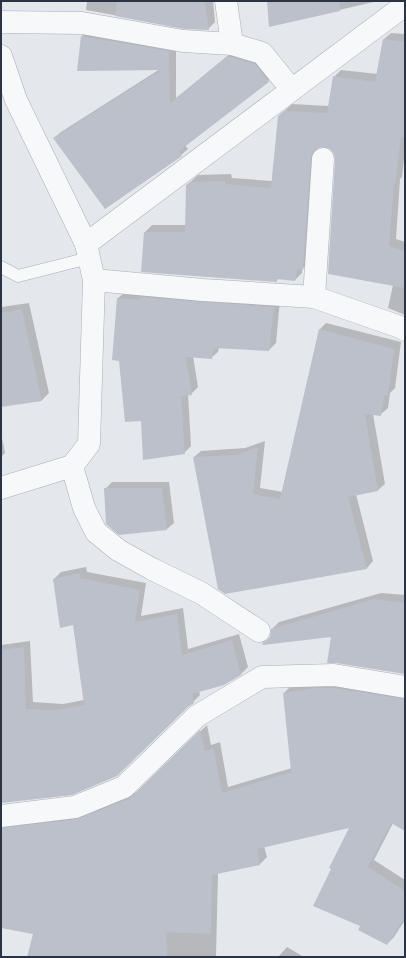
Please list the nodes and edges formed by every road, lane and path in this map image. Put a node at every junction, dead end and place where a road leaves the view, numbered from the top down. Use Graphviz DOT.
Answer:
graph roads {
  1 [pos="226,1"];
  2 [pos="405,6"];
  3 [pos="1,22"];
  4 [pos="232,44"];
  5 [pos="1,56"];
  6 [pos="292,90"];
  7 [pos="323,159"];
  8 [pos="88,251"];
  9 [pos="1,267"];
  10 [pos="94,280"];
  11 [pos="314,297"];
  12 [pos="405,330"];
  13 [pos="72,466"];
  14 [pos="1,488"];
  15 [pos="259,631"];
  16 [pos="405,687"];
  17 [pos="1,816"];
  1 -- 4 [label="street"];
  2 -- 6 [label="street"];
  3 -- 4 [label="street"];
  4 -- 6 [label="street"];
  5 -- 8 [label="street"];
  6 -- 8 [label="street"];
  7 -- 11 [label="street"];
  8 -- 9 [label="lane"];
  8 -- 10 [label="street"];
  10 -- 11 [label="street"];
  10 -- 13 [label="street"];
  11 -- 12 [label="street"];
  13 -- 14 [label="street"];
  13 -- 15 [label="street"];
  16 -- 17 [label="street"];
}
